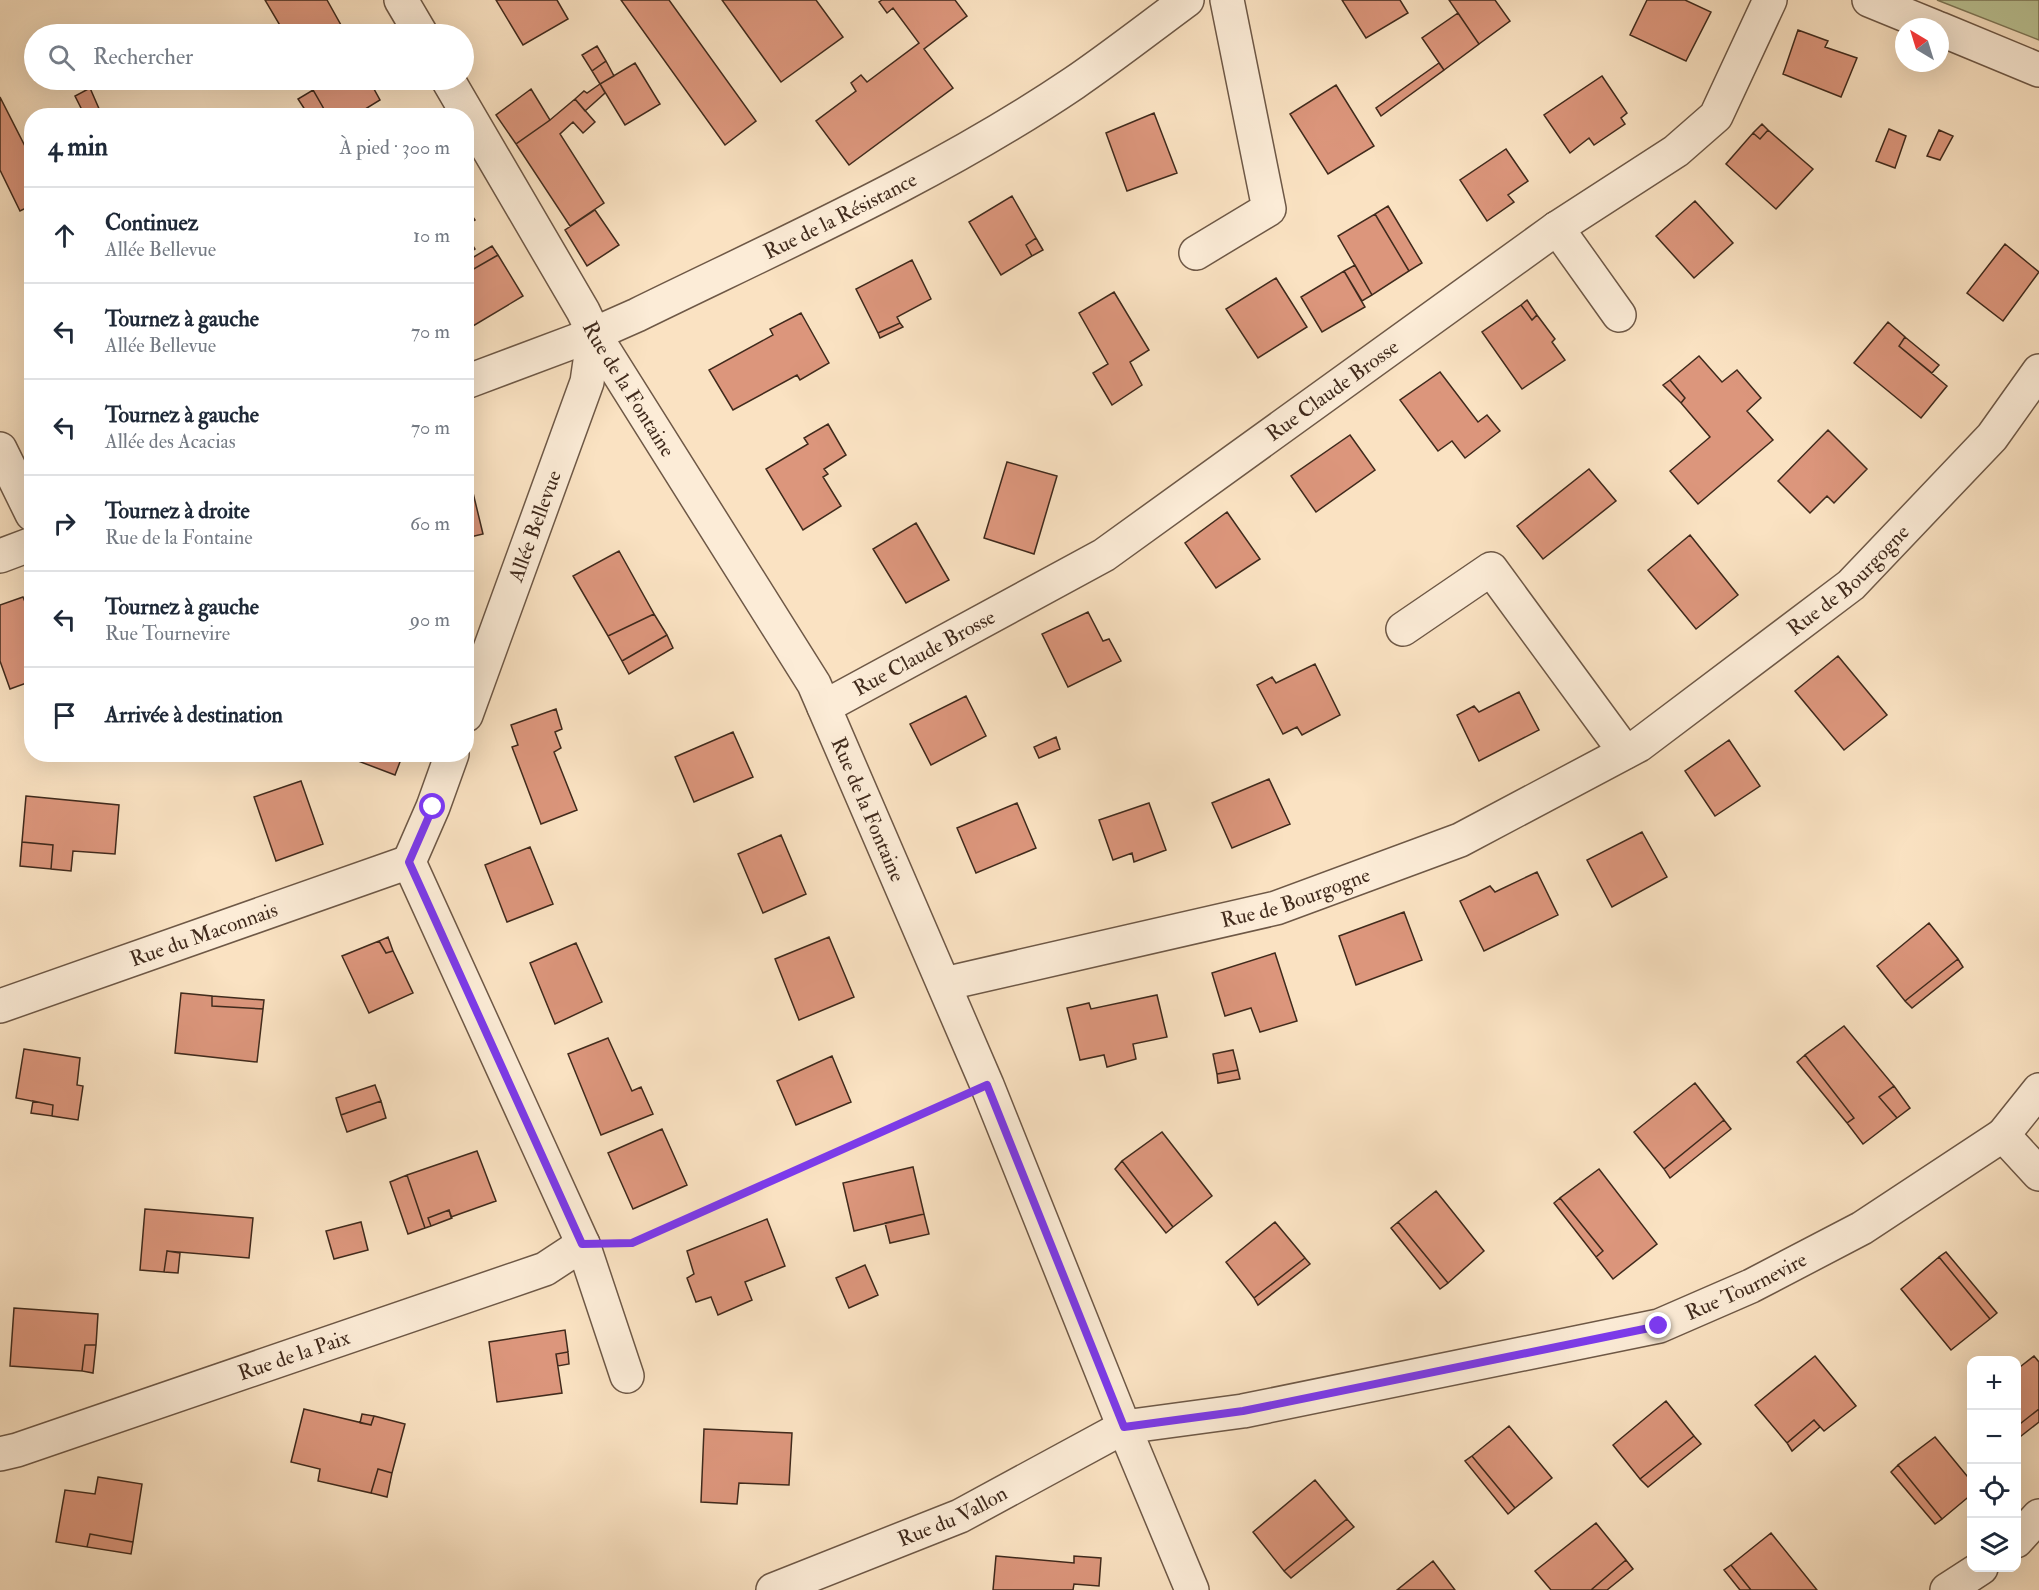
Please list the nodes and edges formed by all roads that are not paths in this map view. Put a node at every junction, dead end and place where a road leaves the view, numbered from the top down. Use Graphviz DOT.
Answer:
graph roads {
  1 [pos="401,0"];
  2 [pos="1187,0"];
  3 [pos="1227,0"];
  4 [pos="1770,0"];
  5 [pos="1869,0"];
  6 [pos="1913,18"];
  7 [pos="416,24"];
  8 [pos="1949,33"];
  9 [pos="2039,70"];
  10 [pos="454,90"];
  11 [pos="464,108"];
  12 [pos="474,124"];
  13 [pos="1557,228"];
  14 [pos="1196,253"];
  15 [pos="1619,315"];
  16 [pos="594,334"];
  17 [pos="2039,371"];
  18 [pos="474,379"];
  19 [pos="0,449"];
  20 [pos="24,498"];
  21 [pos="24,547"];
  22 [pos="0,556"];
  23 [pos="1403,629"];
  24 [pos="474,693"];
  25 [pos="824,707"];
  26 [pos="1625,752"];
  27 [pos="449,762"];
  28 [pos="409,862"];
  29 [pos="944,984"];
  30 [pos="0,1006"];
  31 [pos="2039,1090"];
  32 [pos="2003,1135"];
  33 [pos="2039,1174"];
  34 [pos="582,1244"];
  35 [pos="627,1376"];
  36 [pos="1124,1427"];
  37 [pos="0,1454"];
  38 [pos="2039,1516"];
  39 [pos="2021,1535"];
  40 [pos="1975,1572"];
  41 [pos="772,1590"];
  42 [pos="1192,1590"];
  43 [pos="1947,1590"];
  1 -- 7 [label="street"];
  2 -- 16 [label="street, Rue de la Résistance"];
  3 -- 14 [label="street"];
  4 -- 13 [label="street, Rue Claude Brosse"];
  5 -- 6 [label="street"];
  8 -- 9 [label="street"];
  10 -- 11 [label="street, Rue de la Fontaine"];
  12 -- 16 [label="street, Rue de la Fontaine"];
  13 -- 15 [label="street"];
  13 -- 25 [label="street, Rue Claude Brosse"];
  16 -- 18 [label="street, Rue de la Résistance"];
  16 -- 24 [label="street, Allée Bellevue"];
  16 -- 25 [label="street, Rue de la Fontaine"];
  17 -- 26 [label="street, Rue de Bourgogne"];
  19 -- 20 [label="street"];
  21 -- 22 [label="street"];
  23 -- 26 [label="street"];
  25 -- 29 [label="street, Rue de la Fontaine"];
  26 -- 29 [label="street, Rue de Bourgogne"];
  27 -- 28 [label="street"];
  28 -- 30 [label="street, Rue du Maconnais"];
  28 -- 34 [label="street"];
  29 -- 36 [label="street, Rue de la Fontaine"];
  31 -- 32 [label="street, Rue Tournevire"];
  32 -- 33 [label="street"];
  32 -- 36 [label="street, Rue Tournevire"];
  34 -- 35 [label="street"];
  34 -- 37 [label="street, Rue de la Paix"];
  36 -- 41 [label="street, Rue du Vallon"];
  36 -- 42 [label="street, Rue de la Fontaine"];
  38 -- 39 [label="street"];
  40 -- 43 [label="street"];
}
